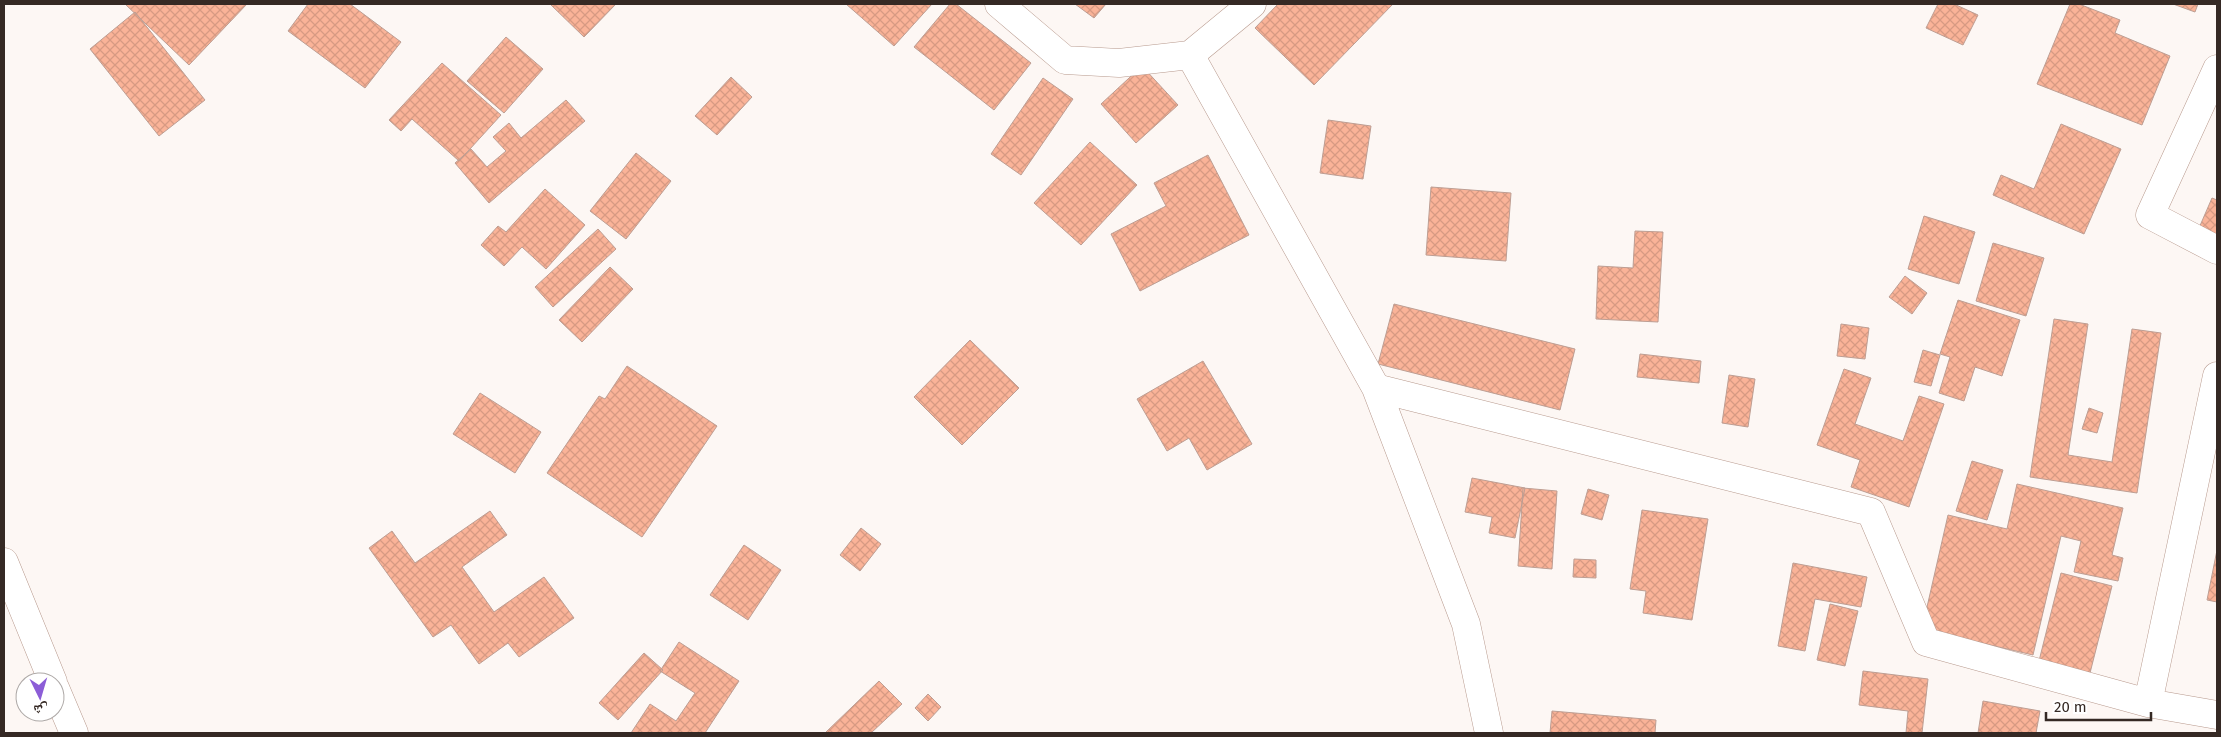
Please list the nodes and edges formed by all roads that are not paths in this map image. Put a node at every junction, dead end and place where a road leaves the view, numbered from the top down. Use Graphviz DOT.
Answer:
graph roads {
  1 [pos="999,4"];
  2 [pos="1252,4"];
  3 [pos="1190,55"];
  4 [pos="2217,69"];
  5 [pos="2217,250"];
  6 [pos="2217,376"];
  7 [pos="1376,388"];
  8 [pos="4,562"];
  9 [pos="49,672"];
  10 [pos="2148,704"];
  11 [pos="65,712"];
  12 [pos="2217,715"];
  13 [pos="74,733"];
  14 [pos="1489,733"];
  1 -- 3 [label="street"];
  2 -- 3 [label="street"];
  3 -- 7 [label="street"];
  4 -- 5 [label="street"];
  6 -- 10 [label="street"];
  7 -- 10 [label="street"];
  7 -- 14 [label="street"];
  8 -- 9 [label="street"];
  10 -- 12 [label="street"];
  11 -- 13 [label="street"];
}
